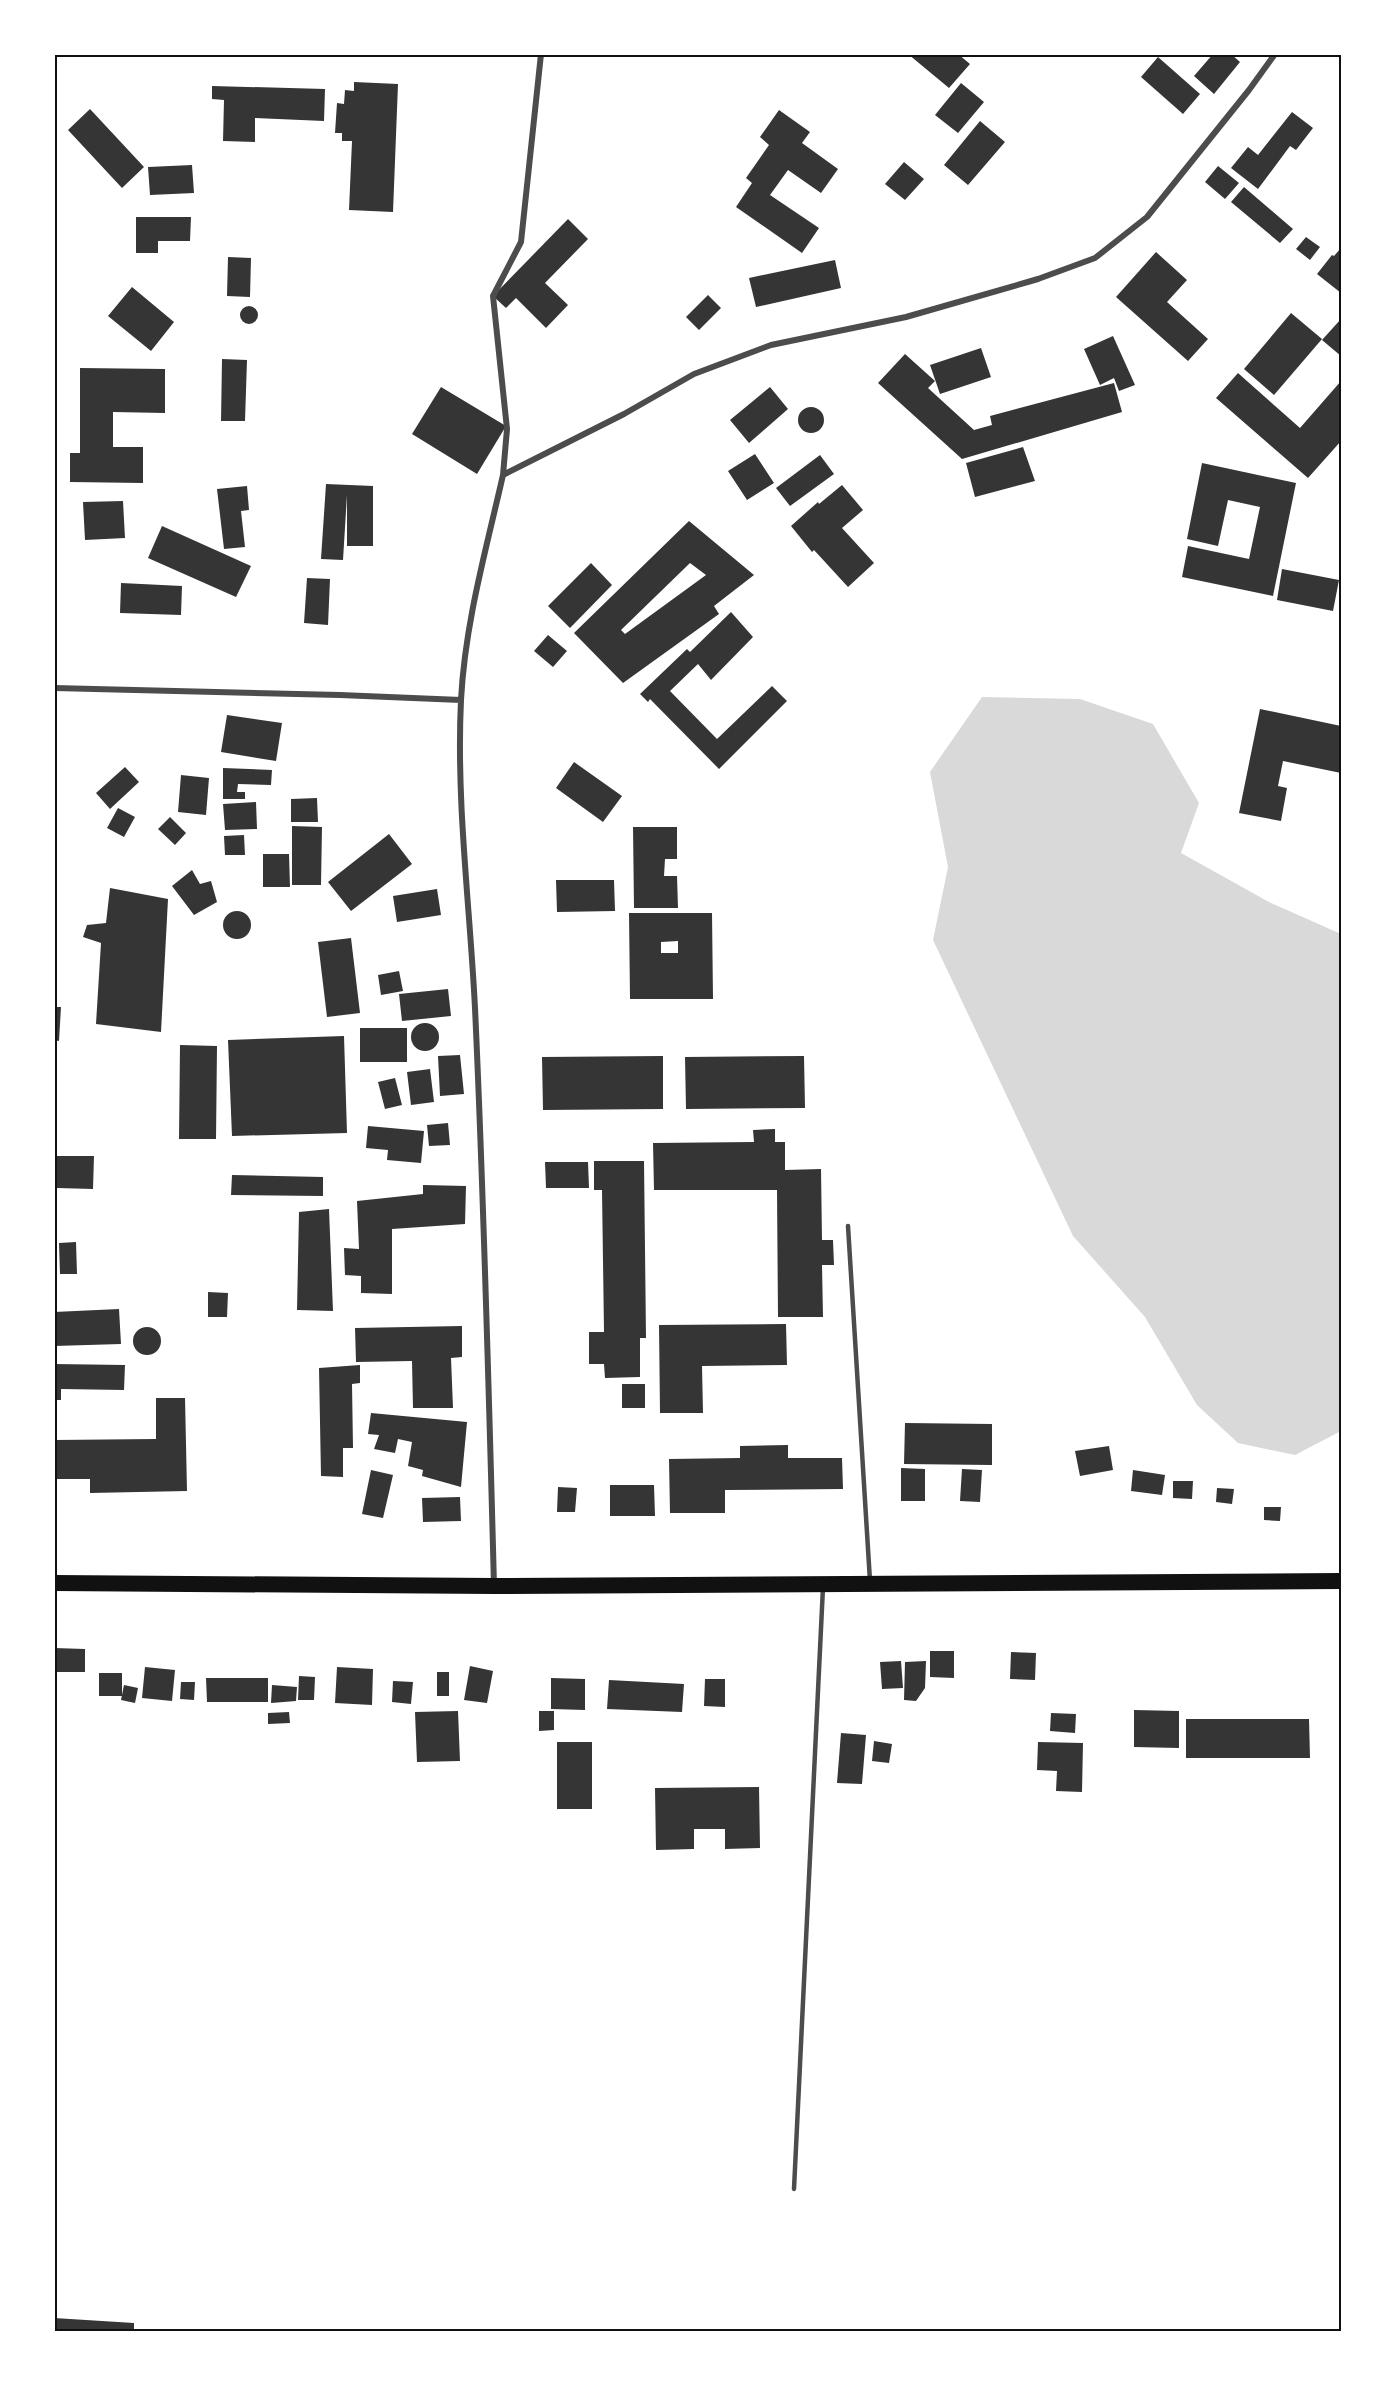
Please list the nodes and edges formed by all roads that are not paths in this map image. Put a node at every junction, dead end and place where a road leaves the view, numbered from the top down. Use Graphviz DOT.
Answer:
graph roads {
  1 [pos="541,54"];
  2 [pos="1275,54"];
  3 [pos="503,475"];
  4 [pos="54,688"];
  5 [pos="461,700"];
  6 [pos="848,1226"];
  7 [pos="1341,1581"];
  8 [pos="54,1583"];
  9 [pos="824,1584"];
  10 [pos="870,1584"];
  11 [pos="494,1586"];
  12 [pos="794,2189"];
  1 -- 3 [label="street"];
  2 -- 3 [label="street"];
  3 -- 5 [label="street"];
  4 -- 5 [label="street"];
  5 -- 11 [label="street"];
  6 -- 10 [label="lane"];
  7 -- 10 [label="highway"];
  8 -- 11 [label="highway"];
  9 -- 10 [label="highway"];
  9 -- 11 [label="highway"];
  9 -- 12 [label="lane"];
}
